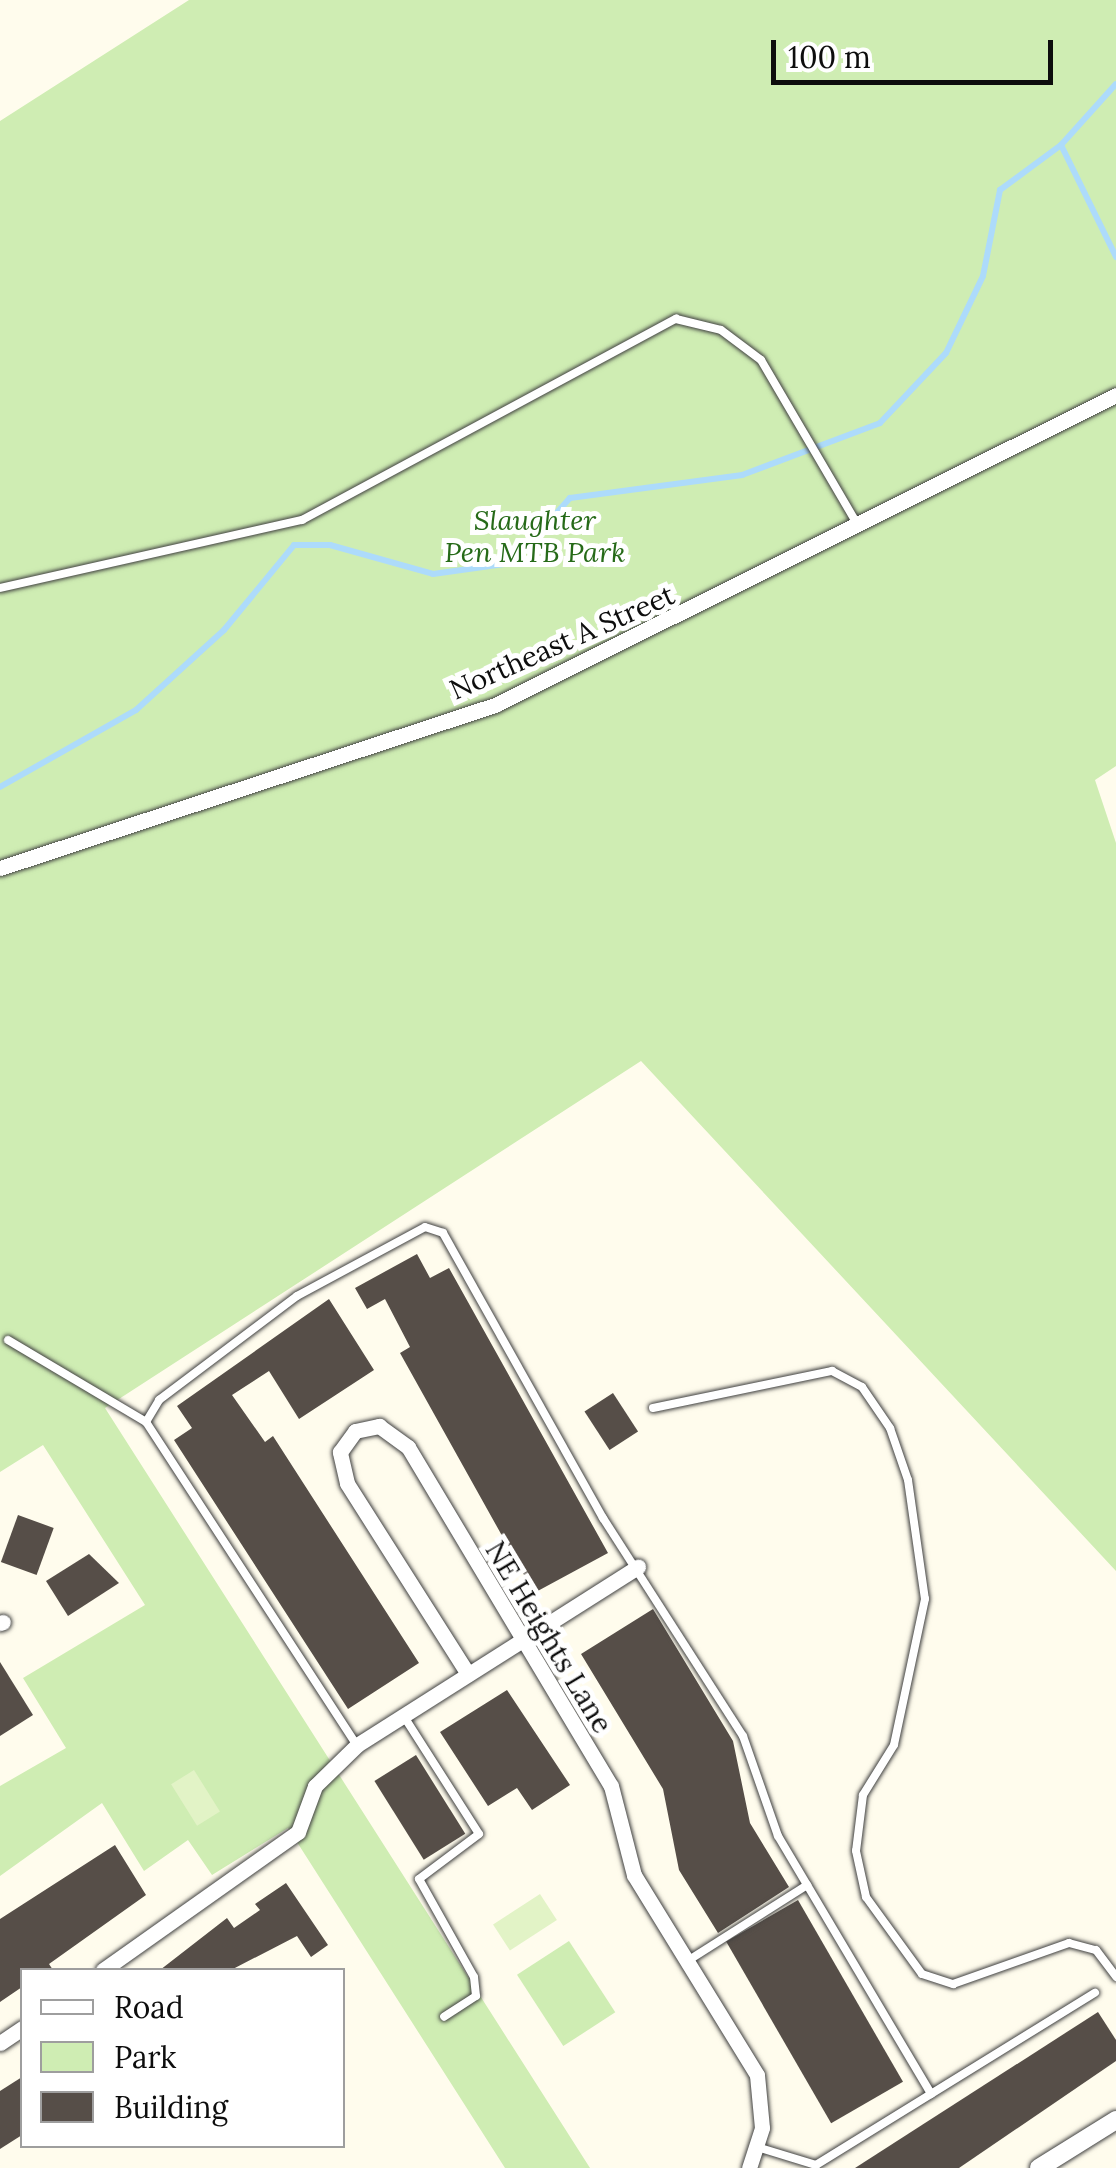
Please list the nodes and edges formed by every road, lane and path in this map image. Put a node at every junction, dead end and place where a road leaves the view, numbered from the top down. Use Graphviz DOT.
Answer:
graph roads {
  1 [pos="1116,395"];
  2 [pos="856,522"];
  3 [pos="0,588"];
  4 [pos="0,868"];
  5 [pos="8,1340"];
  6 [pos="653,1408"];
  7 [pos="146,1422"];
  8 [pos="638,1567"];
  9 [pos="519,1639"];
  10 [pos="468,1674"];
  11 [pos="403,1715"];
  12 [pos="357,1745"];
  13 [pos="808,1885"];
  14 [pos="689,1960"];
  15 [pos="106,1968"];
  16 [pos="1116,1977"];
  17 [pos="1096,1994"];
  18 [pos="444,2018"];
  19 [pos="930,2094"];
  20 [pos="1116,2120"];
  21 [pos="756,2147"];
  22 [pos="749,2168"];
  23 [pos="1039,2168"];
  1 -- 2 [label="street, Northeast A Street"];
  2 -- 3 [label="lane"];
  2 -- 4 [label="street, Northeast A Street"];
  5 -- 7 [label="lane"];
  6 -- 16 [label="lane"];
  7 -- 8 [label="lane"];
  7 -- 12 [label="lane"];
  8 -- 9 [label="street"];
  8 -- 13 [label="lane"];
  9 -- 10 [label="street"];
  9 -- 10 [label="street, NE Heights Lane"];
  9 -- 14 [label="street, NE Heights Lane"];
  10 -- 11 [label="street"];
  11 -- 12 [label="street"];
  11 -- 18 [label="lane"];
  12 -- 15 [label="street"];
  13 -- 14 [label="lane"];
  13 -- 19 [label="lane"];
  14 -- 21 [label="street, NE Heights Lane"];
  17 -- 19 [label="lane"];
  19 -- 21 [label="lane"];
  20 -- 23 [label="street"];
  21 -- 22 [label="street, NE Heights Lane"];
}
